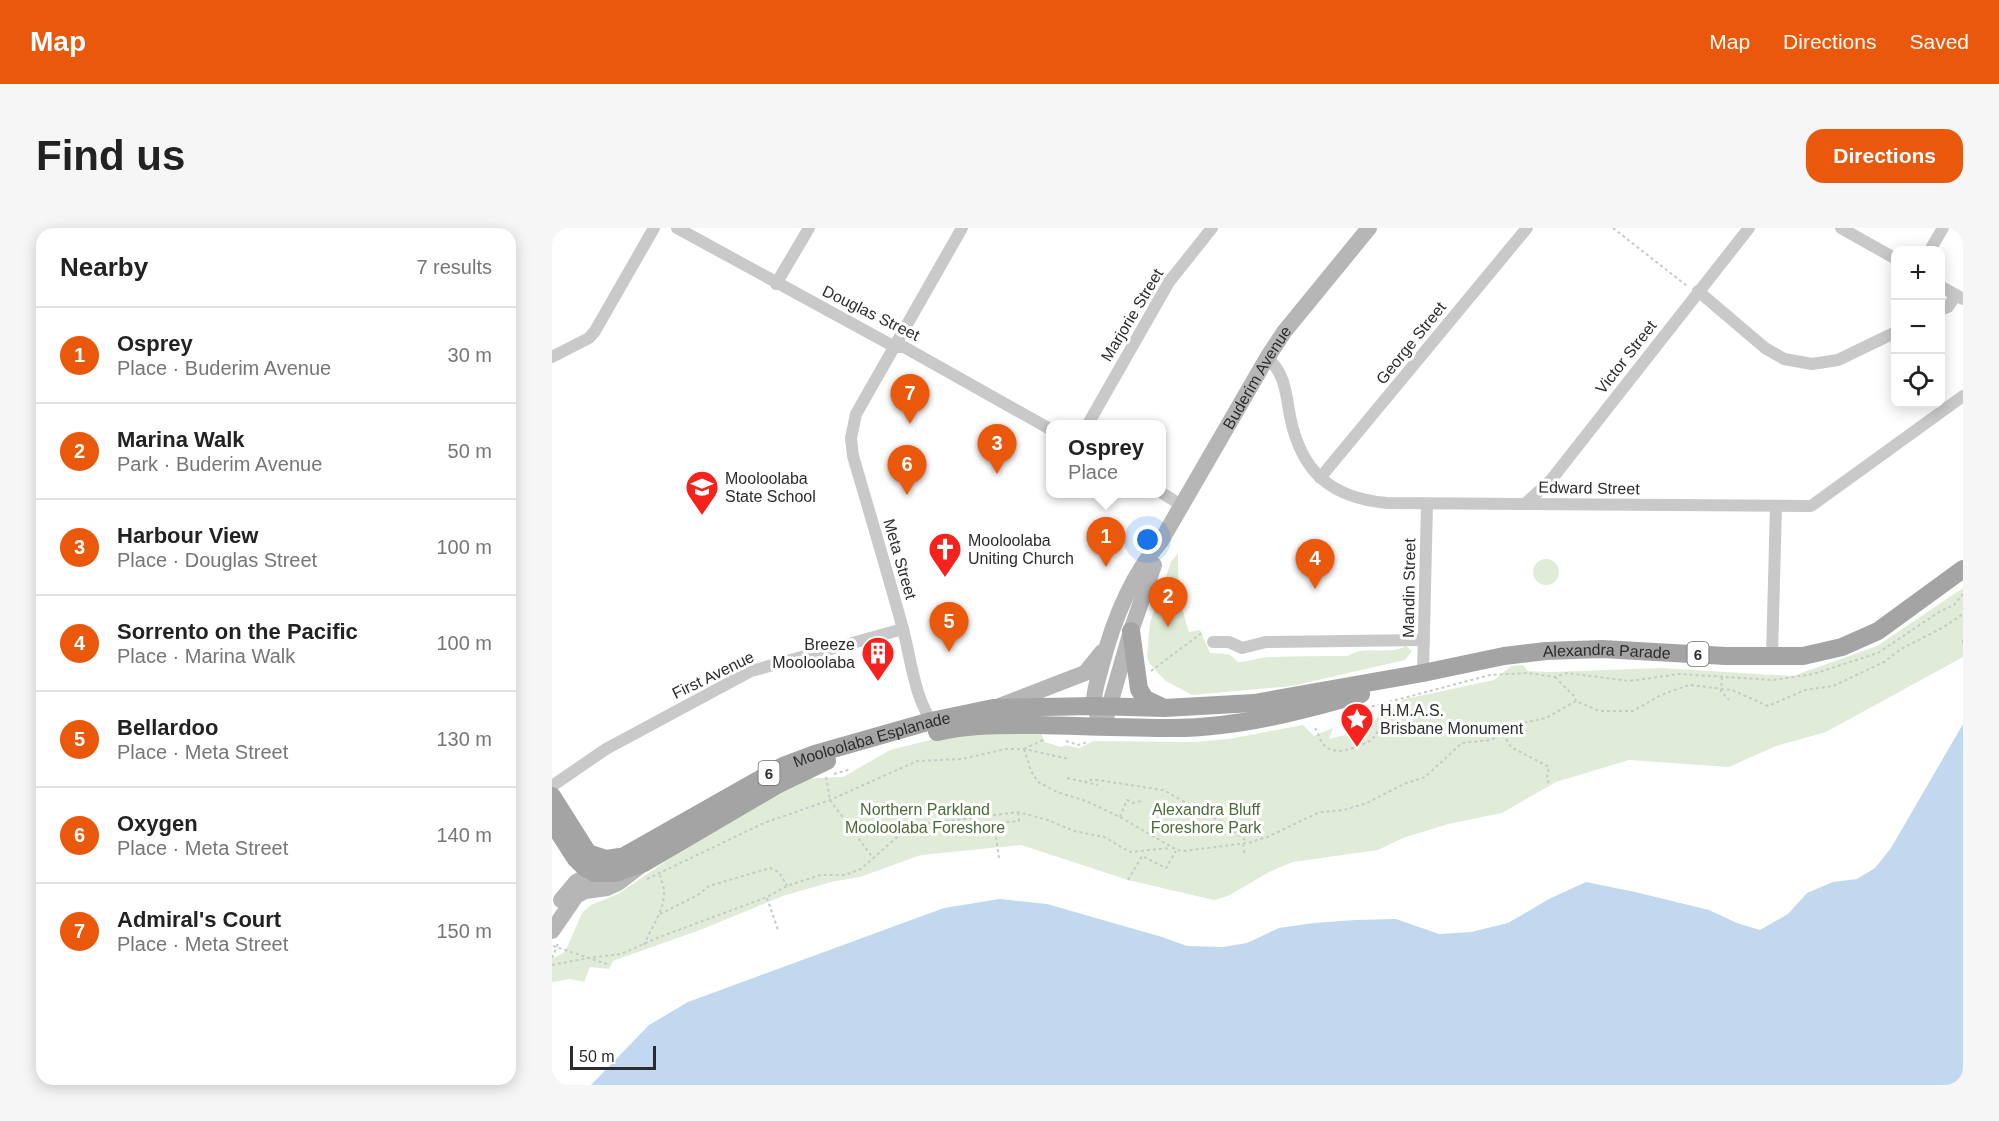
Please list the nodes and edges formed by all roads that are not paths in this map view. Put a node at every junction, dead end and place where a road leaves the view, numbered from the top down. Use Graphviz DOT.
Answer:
graph roads {
  1 [pos="654,228"];
  2 [pos="677,228"];
  3 [pos="809,228"];
  4 [pos="962,228"];
  5 [pos="1212,228"];
  6 [pos="1369,228"];
  7 [pos="1527,228"];
  8 [pos="1749,228"];
  9 [pos="1842,228"];
  10 [pos="1943,228"];
  11 [pos="1932,246"];
  12 [pos="1891,256"];
  13 [pos="776,284"];
  14 [pos="1945,288"];
  15 [pos="1693,290"];
  16 [pos="1960,297"];
  17 [pos="1945,307"];
  18 [pos="1891,334"];
  19 [pos="895,346"];
  20 [pos="552,357"];
  21 [pos="1266,358"];
  22 [pos="1963,396"];
  23 [pos="1090,420"];
  24 [pos="1046,427"];
  25 [pos="1320,478"];
  26 [pos="1166,497"];
  27 [pos="1427,504"];
  28 [pos="1525,504"];
  29 [pos="1181,505"];
  30 [pos="1776,506"];
  31 [pos="1161,542"];
  32 [pos="1960,573"];
  33 [pos="903,629"];
  34 [pos="1131,631"];
  35 [pos="1424,640"];
  36 [pos="1213,642"];
  37 [pos="1107,644"];
  38 [pos="1772,657"];
  39 [pos="1423,674"];
  40 [pos="1102,706"];
  41 [pos="993,708"];
  42 [pos="1164,708"];
  43 [pos="931,721"];
  44 [pos="953,728"];
  45 [pos="1098,733"];
  46 [pos="552,786"];
  47 [pos="552,796"];
  48 [pos="552,822"];
  49 [pos="622,856"];
  50 [pos="594,873"];
  51 [pos="642,873"];
  52 [pos="555,939"];
  1 -- 20 [label="street"];
  2 -- 13 [label="street, Douglas Street"];
  3 -- 13 [label="street"];
  4 -- 19 [label="street, Meta Street"];
  5 -- 23 [label="street, Marjorie Street"];
  6 -- 21 [label="main road, Buderim Avenue"];
  7 -- 25 [label="street, George Street"];
  8 -- 15 [label="street, Victor Street"];
  9 -- 12 [label="street"];
  10 -- 11 [label="street"];
  13 -- 19 [label="street, Douglas Street"];
  14 -- 16 [label="street"];
  15 -- 18 [label="street"];
  15 -- 28 [label="street, Victor Street"];
  16 -- 17 [label="street"];
  19 -- 24 [label="street, Douglas Street"];
  19 -- 33 [label="street, Meta Street"];
  21 -- 25 [label="street, Edward Street"];
  21 -- 29 [label="main road, Buderim Avenue"];
  22 -- 30 [label="street, Edward Street"];
  25 -- 27 [label="street, Edward Street"];
  26 -- 29 [label="street"];
  27 -- 28 [label="street, Edward Street"];
  27 -- 35 [label="street, Mandin Street"];
  28 -- 30 [label="street, Edward Street"];
  29 -- 31 [label="main road, Buderim Avenue"];
  30 -- 38 [label="street"];
  31 -- 34 [label="main road, Buderim Avenue"];
  31 -- 37 [label="main road, Buderim Avenue"];
  32 -- 38 [label="main road, Alexandra Parade / 6"];
  33 -- 43 [label="street, Meta Street"];
  33 -- 46 [label="street, First Avenue"];
  34 -- 40 [label="main road, Buderim Avenue"];
  34 -- 42 [label="main road"];
  35 -- 36 [label="street"];
  35 -- 39 [label="street, Mandin Street"];
  37 -- 40 [label="main road, Buderim Avenue"];
  37 -- 41 [label="main road"];
  38 -- 39 [label="main road, Alexandra Parade / 6"];
  39 -- 42 [label="main road, Alexandra Parade / 6"];
  39 -- 45 [label="main road, Alexandra Parade / 6"];
  40 -- 41 [label="main road, Mooloolaba Esplanade / 6"];
  40 -- 42 [label="main road, Alexandra Parade / 6"];
  40 -- 45 [label="main road"];
  41 -- 43 [label="main road, Mooloolaba Esplanade / 6"];
  43 -- 44 [label="street"];
  43 -- 49 [label="main road, Mooloolaba Esplanade / 6"];
  44 -- 45 [label="main road, Mooloolaba Esplanade / 6"];
  44 -- 51 [label="main road, Mooloolaba Esplanade / 6"];
  47 -- 49 [label="main road"];
  48 -- 50 [label="main road"];
  49 -- 50 [label="main road, Mooloolaba Esplanade / 6"];
  50 -- 51 [label="main road, 6"];
  50 -- 52 [label="main road, Mooloolaba Esplanade"];
  51 -- 52 [label="main road, Mooloolaba Esplanade"];
}
